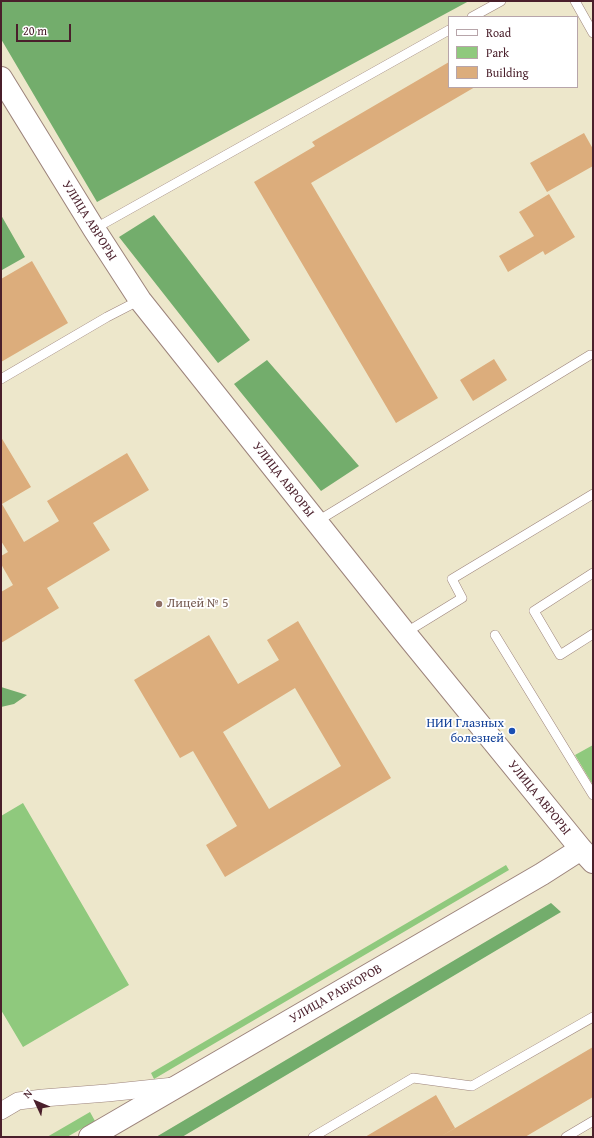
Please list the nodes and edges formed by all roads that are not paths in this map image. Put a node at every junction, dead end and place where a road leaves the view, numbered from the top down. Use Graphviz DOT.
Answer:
graph roads {
  1 [pos="501,1"];
  2 [pos="575,1"];
  3 [pos="474,16"];
  4 [pos="448,31"];
  5 [pos="593,33"];
  6 [pos="1,78"];
  7 [pos="94,229"];
  8 [pos="140,300"];
  9 [pos="590,355"];
  10 [pos="1,379"];
  11 [pos="593,494"];
  12 [pos="316,522"];
  13 [pos="593,572"];
  14 [pos="405,633"];
  15 [pos="593,634"];
  16 [pos="495,635"];
  17 [pos="593,795"];
  18 [pos="587,856"];
  19 [pos="593,1017"];
  20 [pos="178,1086"];
  21 [pos="1,1111"];
  22 [pos="593,1121"];
  23 [pos="90,1137"];
  24 [pos="313,1137"];
  25 [pos="566,1137"];
  1 -- 3 [label="lane"];
  2 -- 5 [label="lane"];
  4 -- 7 [label="lane"];
  6 -- 7 [label="street, УЛИЦА АВРОРЫ"];
  7 -- 8 [label="street, УЛИЦА АВРОРЫ"];
  8 -- 10 [label="lane"];
  8 -- 12 [label="street, УЛИЦА АВРОРЫ"];
  9 -- 12 [label="lane"];
  11 -- 14 [label="lane"];
  12 -- 14 [label="street, УЛИЦА АВРОРЫ"];
  13 -- 15 [label="lane"];
  14 -- 18 [label="street, УЛИЦА АВРОРЫ"];
  16 -- 17 [label="lane"];
  18 -- 20 [label="street, УЛИЦА РАБКОРОВ"];
  19 -- 24 [label="lane"];
  20 -- 21 [label="street"];
  20 -- 23 [label="street, УЛИЦА РАБКОРОВ"];
  22 -- 25 [label="lane"];
}
